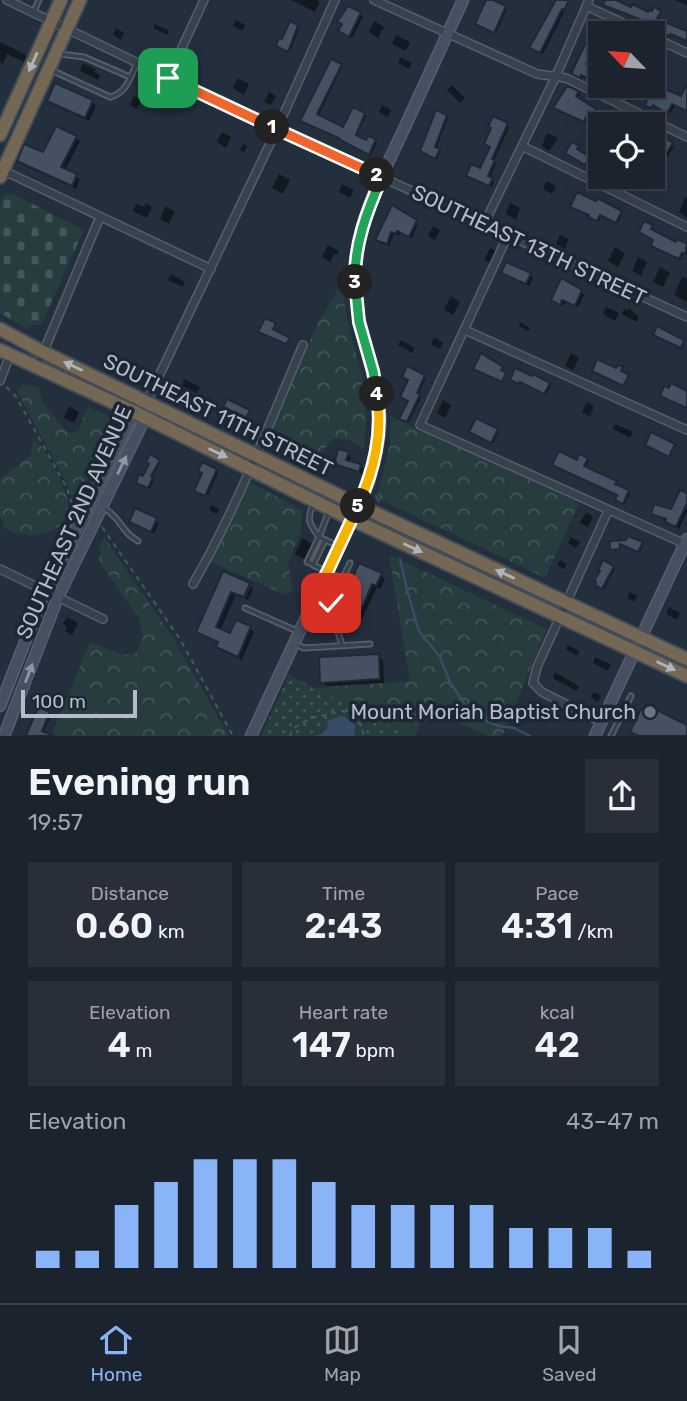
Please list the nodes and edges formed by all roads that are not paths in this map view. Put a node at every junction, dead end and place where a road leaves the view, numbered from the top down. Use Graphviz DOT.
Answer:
graph roads {
  1 [pos="7,0"];
  2 [pos="39,0"];
  3 [pos="61,0"];
  4 [pos="80,0"];
  5 [pos="204,0"];
  6 [pos="335,0"];
  7 [pos="374,0"];
  8 [pos="463,0"];
  9 [pos="588,3"];
  10 [pos="33,13"];
  11 [pos="51,21"];
  12 [pos="622,21"];
  13 [pos="67,29"];
  14 [pos="447,34"];
  15 [pos="665,43"];
  16 [pos="56,53"];
  17 [pos="687,53"];
  18 [pos="137,63"];
  19 [pos="49,69"];
  20 [pos="556,76"];
  21 [pos="130,77"];
  22 [pos="168,78"];
  23 [pos="4,118"];
  24 [pos="277,129"];
  25 [pos="0,135"];
  26 [pos="687,137"];
  27 [pos="523,146"];
  28 [pos="1,172"];
  29 [pos="382,177"];
  30 [pos="100,217"];
  31 [pos="484,224"];
  32 [pos="687,227"];
  33 [pos="508,235"];
  34 [pos="211,270"];
  35 [pos="687,317"];
  36 [pos="0,329"];
  37 [pos="465,330"];
  38 [pos="303,345"];
  39 [pos="5,352"];
  40 [pos="43,352"];
  41 [pos="37,367"];
  42 [pos="0,382"];
  43 [pos="146,401"];
  44 [pos="140,415"];
  45 [pos="687,430"];
  46 [pos="256,454"];
  47 [pos="249,469"];
  48 [pos="314,501"];
  49 [pos="358,505"];
  50 [pos="102,507"];
  51 [pos="330,509"];
  52 [pos="608,511"];
  53 [pos="351,519"];
  54 [pos="319,537"];
  55 [pos="325,540"];
  56 [pos="138,541"];
  57 [pos="686,543"];
  58 [pos="339,546"];
  59 [pos="350,563"];
  60 [pos="313,565"];
  61 [pos="0,569"];
  62 [pos="327,572"];
  63 [pos="342,579"];
  64 [pos="193,584"];
  65 [pos="46,591"];
  66 [pos="316,596"];
  67 [pos="58,597"];
  68 [pos="331,603"];
  69 [pos="567,603"];
  70 [pos="245,608"];
  71 [pos="306,617"];
  72 [pos="560,617"];
  73 [pos="347,618"];
  74 [pos="103,619"];
  75 [pos="299,631"];
  76 [pos="641,637"];
  77 [pos="294,643"];
  78 [pos="370,644"];
  79 [pos="342,645"];
  80 [pos="635,651"];
  81 [pos="687,659"];
  82 [pos="687,676"];
  83 [pos="631,696"];
  84 [pos="610,704"];
  85 [pos="0,706"];
  86 [pos="624,710"];
  87 [pos="601,722"];
  88 [pos="4,736"];
  89 [pos="251,736"];
  90 [pos="595,736"];
  91 [pos="611,736"];
  1 -- 10 [label="street, SOUTHEAST 13TH STREET"];
  2 -- 10 [label="lane"];
  3 -- 11 [label="highway"];
  4 -- 13 [label="highway"];
  5 -- 22 [label="street"];
  6 -- 24 [label="street, SOUTHEAST 2ND AVENUE"];
  7 -- 14 [label="street"];
  8 -- 14 [label="street"];
  9 -- 12 [label="street"];
  9 -- 20 [label="street"];
  10 -- 11 [label="street, SOUTHEAST 13TH STREET"];
  11 -- 13 [label="street, SOUTHEAST 13TH STREET"];
  11 -- 23 [label="highway, one-way"];
  13 -- 16 [label="highway"];
  13 -- 18 [label="street, SOUTHEAST 13TH STREET"];
  14 -- 20 [label="street"];
  14 -- 29 [label="street"];
  15 -- 17 [label="street"];
  16 -- 19 [label="highway"];
  16 -- 21 [label="lane"];
  18 -- 21 [label="lane"];
  18 -- 22 [label="street, SOUTHEAST 13TH STREET"];
  19 -- 21 [label="lane"];
  19 -- 28 [label="highway"];
  20 -- 26 [label="street"];
  20 -- 27 [label="street"];
  22 -- 24 [label="street, SOUTHEAST 13TH STREET"];
  23 -- 25 [label="highway"];
  24 -- 29 [label="street, SOUTHEAST 13TH STREET"];
  24 -- 34 [label="street, SOUTHEAST 2ND AVENUE"];
  27 -- 31 [label="street"];
  27 -- 32 [label="street"];
  28 -- 30 [label="street"];
  29 -- 31 [label="street, SOUTHEAST 13TH STREET"];
  29 -- 49 [label="street"];
  30 -- 34 [label="street"];
  30 -- 40 [label="street"];
  31 -- 33 [label="street, SOUTHEAST 13TH STREET"];
  33 -- 35 [label="street, SOUTHEAST 13TH STREET"];
  33 -- 37 [label="street"];
  34 -- 43 [label="street, SOUTHEAST 2ND AVENUE"];
  36 -- 40 [label="highway, SOUTHEAST 11TH STREET"];
  37 -- 45 [label="street"];
  37 -- 52 [label="street"];
  38 -- 46 [label="street"];
  39 -- 41 [label="highway, SOUTHEAST 11TH STREET"];
  39 -- 42 [label="street"];
  40 -- 41 [label="street"];
  43 -- 40 [label="highway, SOUTHEAST 11TH STREET, one-way"];
  41 -- 44 [label="highway, SOUTHEAST 11TH STREET"];
  43 -- 44 [label="street, SOUTHEAST 2ND AVENUE"];
  43 -- 46 [label="highway, SOUTHEAST 11TH STREET"];
  44 -- 47 [label="highway, SOUTHEAST 11TH STREET, one-way"];
  50 -- 44 [label="street, SOUTHEAST 2ND AVENUE, one-way"];
  44 -- 65 [label="street, SOUTHEAST 2ND AVENUE"];
  46 -- 47 [label="street"];
  46 -- 49 [label="highway, SOUTHEAST 11TH STREET"];
  47 -- 48 [label="highway, SOUTHEAST 11TH STREET"];
  47 -- 64 [label="street"];
  48 -- 51 [label="highway, SOUTHEAST 11TH STREET"];
  48 -- 54 [label="lane"];
  49 -- 53 [label="street"];
  69 -- 49 [label="highway, SOUTHEAST 11TH STREET, one-way"];
  50 -- 56 [label="lane"];
  50 -- 67 [label="street, SOUTHEAST 2ND AVENUE"];
  51 -- 53 [label="highway, SOUTHEAST 11TH STREET"];
  51 -- 54 [label="lane"];
  52 -- 57 [label="street"];
  52 -- 69 [label="street"];
  53 -- 58 [label="street"];
  53 -- 72 [label="highway, SOUTHEAST 11TH STREET, one-way"];
  54 -- 55 [label="lane"];
  54 -- 60 [label="lane"];
  55 -- 58 [label="lane"];
  55 -- 60 [label="lane"];
  57 -- 76 [label="street"];
  58 -- 62 [label="street"];
  59 -- 63 [label="lane"];
  60 -- 62 [label="lane"];
  61 -- 65 [label="street"];
  62 -- 63 [label="lane"];
  62 -- 66 [label="street"];
  63 -- 68 [label="lane"];
  65 -- 67 [label="street"];
  65 -- 85 [label="street, SOUTHEAST 2ND AVENUE"];
  66 -- 68 [label="lane"];
  66 -- 71 [label="street"];
  67 -- 74 [label="street"];
  88 -- 67 [label="street, SOUTHEAST 2ND AVENUE, one-way"];
  68 -- 73 [label="lane"];
  69 -- 72 [label="street"];
  69 -- 76 [label="highway, SOUTHEAST 11TH STREET"];
  70 -- 75 [label="lane"];
  71 -- 75 [label="street"];
  71 -- 79 [label="lane"];
  72 -- 80 [label="highway, SOUTHEAST 11TH STREET"];
  72 -- 87 [label="street"];
  75 -- 77 [label="street"];
  76 -- 80 [label="street"];
  76 -- 81 [label="highway, SOUTHEAST 11TH STREET"];
  77 -- 79 [label="lane"];
  77 -- 89 [label="street"];
  78 -- 79 [label="lane"];
  80 -- 82 [label="highway, SOUTHEAST 11TH STREET, one-way"];
  80 -- 84 [label="street"];
  83 -- 86 [label="lane"];
  84 -- 86 [label="lane"];
  84 -- 87 [label="street"];
  86 -- 91 [label="lane"];
  87 -- 90 [label="street"];
}
